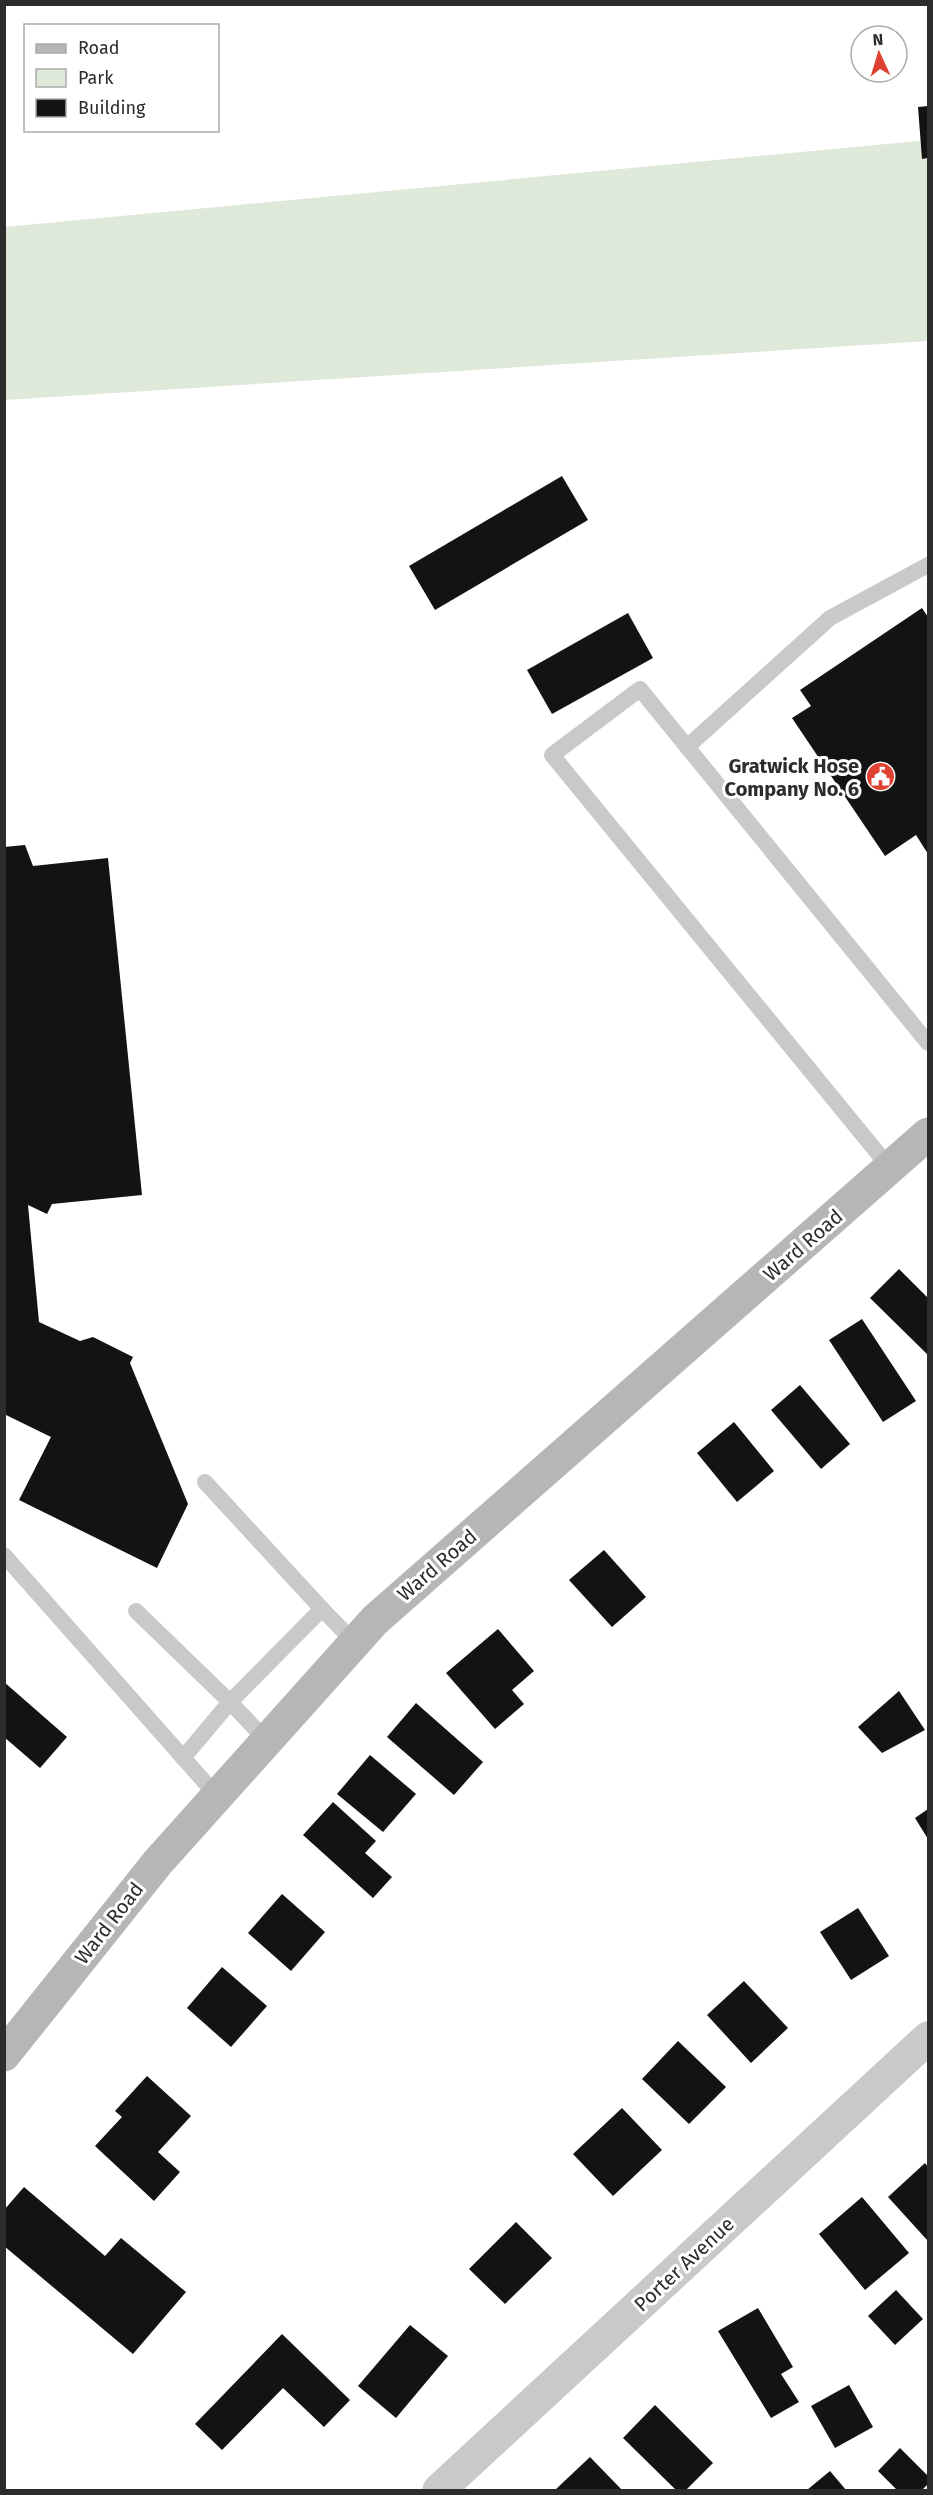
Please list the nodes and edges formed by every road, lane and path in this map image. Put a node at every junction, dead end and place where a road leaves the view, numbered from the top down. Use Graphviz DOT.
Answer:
graph roads {
  1 [pos="928,565"];
  2 [pos="687,747"];
  3 [pos="928,1043"];
  4 [pos="928,1134"];
  5 [pos="890,1168"];
  6 [pos="205,1482"];
  7 [pos="4,1555"];
  8 [pos="322,1609"];
  9 [pos="136,1611"];
  10 [pos="355,1643"];
  11 [pos="230,1702"];
  12 [pos="267,1740"];
  13 [pos="183,1758"];
  14 [pos="217,1796"];
  15 [pos="928,2038"];
  16 [pos="4,2055"];
  17 [pos="439,2490"];
  1 -- 2 [label="lane"];
  2 -- 3 [label="lane"];
  2 -- 5 [label="lane"];
  4 -- 5 [label="main road, Ward Road"];
  5 -- 10 [label="main road, Ward Road"];
  6 -- 8 [label="lane"];
  7 -- 13 [label="lane"];
  8 -- 10 [label="lane"];
  8 -- 11 [label="lane"];
  9 -- 11 [label="lane"];
  10 -- 12 [label="main road, Ward Road"];
  11 -- 12 [label="lane"];
  11 -- 13 [label="lane"];
  12 -- 14 [label="main road, Ward Road"];
  13 -- 14 [label="lane"];
  14 -- 16 [label="main road, Ward Road"];
  15 -- 17 [label="street, Porter Avenue"];
}
